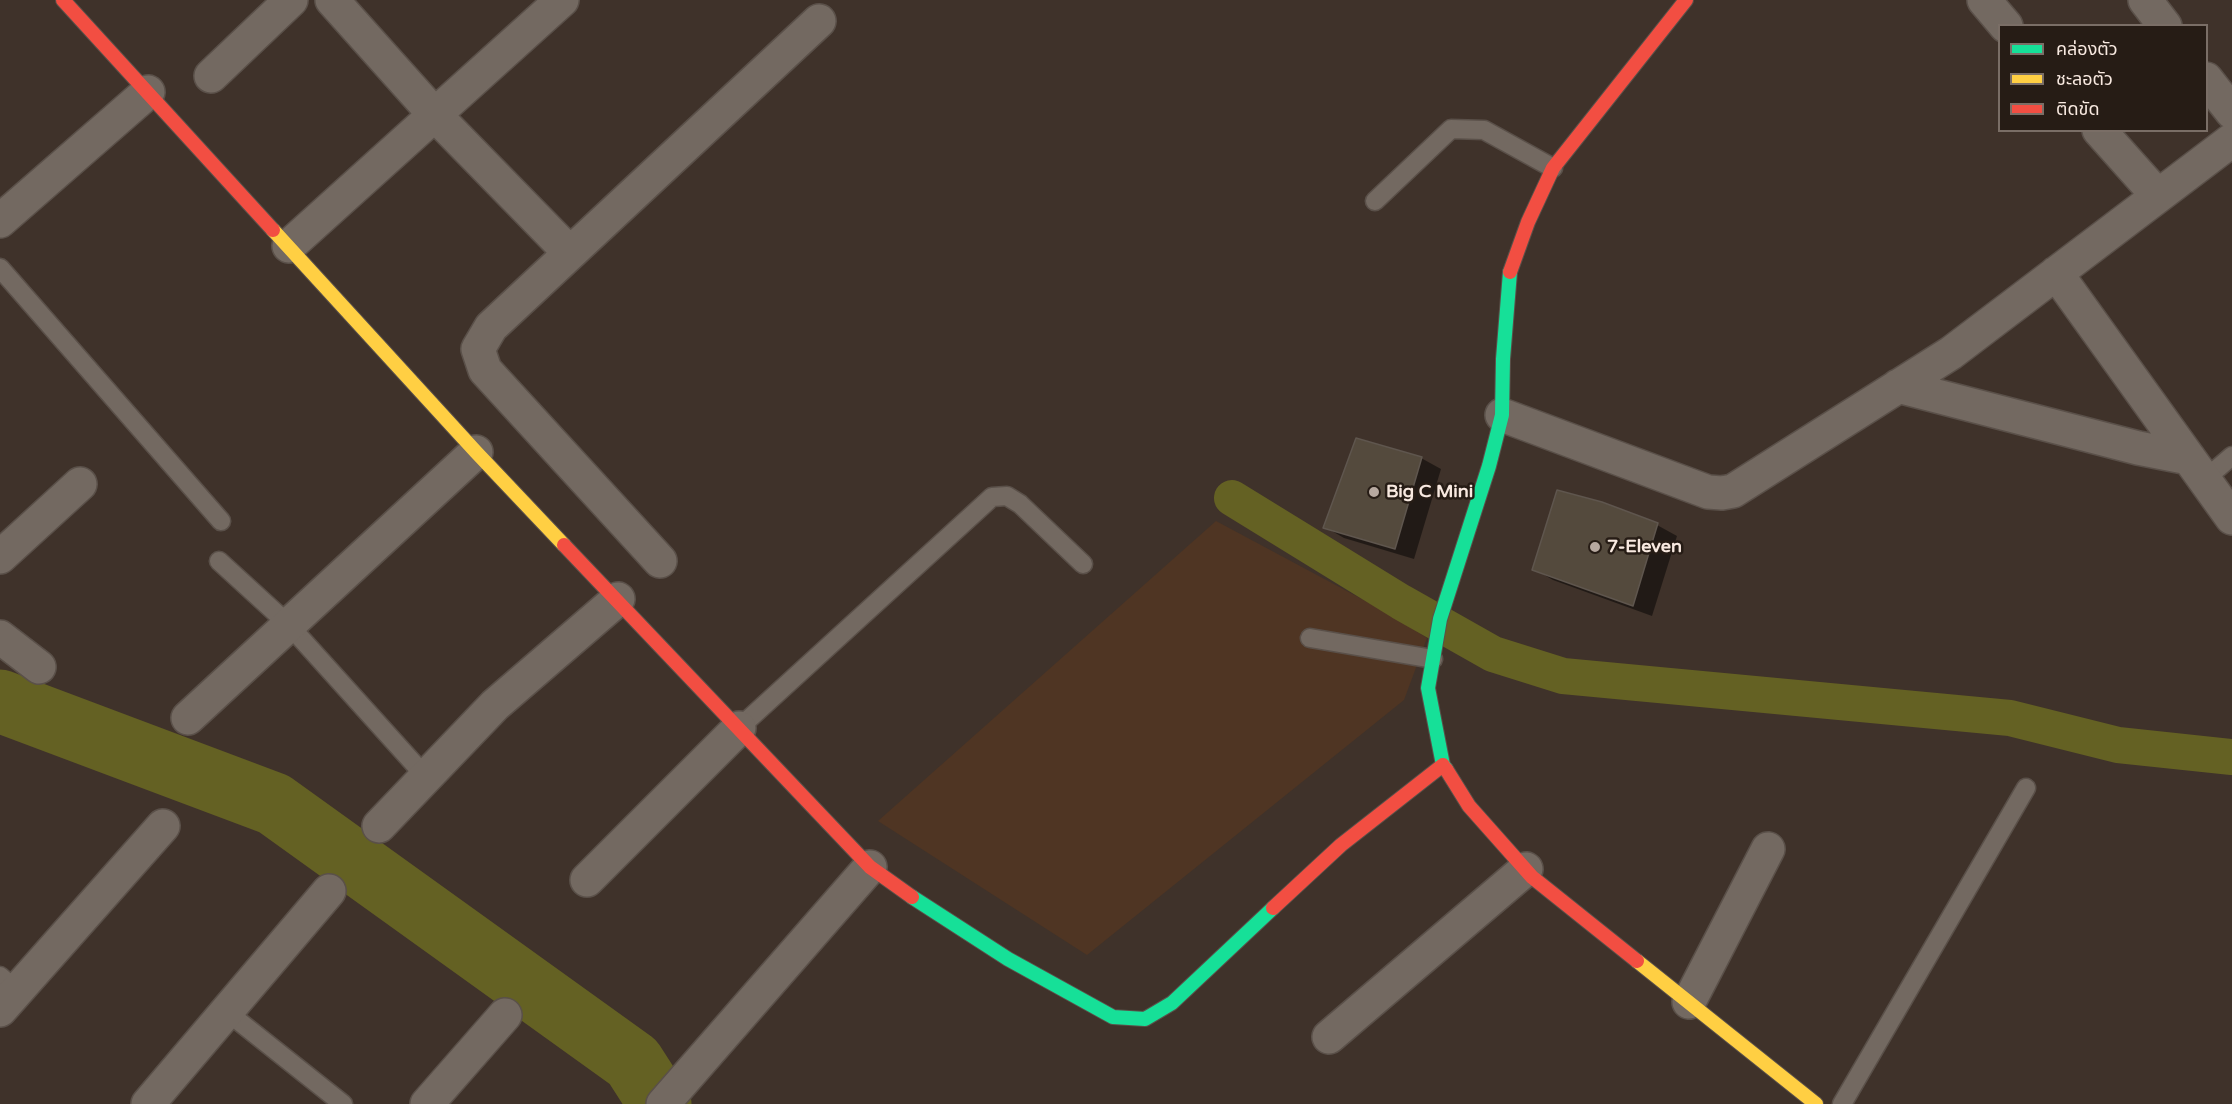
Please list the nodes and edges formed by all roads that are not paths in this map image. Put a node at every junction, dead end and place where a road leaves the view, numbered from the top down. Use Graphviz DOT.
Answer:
graph roads {
  1 [pos="63,0"];
  2 [pos="291,0"];
  3 [pos="332,0"];
  4 [pos="562,0"];
  5 [pos="1686,0"];
  6 [pos="1984,0"];
  7 [pos="2145,0"];
  8 [pos="819,21"];
  9 [pos="2004,24"];
  10 [pos="2163,24"];
  11 [pos="211,76"];
  12 [pos="2208,82"];
  13 [pos="148,92"];
  14 [pos="2232,112"];
  15 [pos="435,115"];
  16 [pos="2101,132"];
  17 [pos="2228,151"];
  18 [pos="1553,168"];
  19 [pos="2158,196"];
  20 [pos="1376,201"];
  21 [pos="0,221"];
  22 [pos="289,246"];
  23 [pos="570,253"];
  24 [pos="0,268"];
  25 [pos="2056,273"];
  26 [pos="1898,386"];
  27 [pos="1502,415"];
  28 [pos="476,452"];
  29 [pos="2232,456"];
  30 [pos="2197,469"];
  31 [pos="80,484"];
  32 [pos="2232,518"];
  33 [pos="221,521"];
  34 [pos="0,557"];
  35 [pos="219,561"];
  36 [pos="660,561"];
  37 [pos="1083,564"];
  38 [pos="618,599"];
  39 [pos="288,624"];
  40 [pos="0,637"];
  41 [pos="1310,638"];
  42 [pos="1433,660"];
  43 [pos="39,667"];
  44 [pos="188,718"];
  45 [pos="739,728"];
  46 [pos="1443,765"];
  47 [pos="426,777"];
  48 [pos="2026,788"];
  49 [pos="163,826"];
  50 [pos="379,826"];
  51 [pos="1768,849"];
  52 [pos="870,867"];
  53 [pos="1526,869"];
  54 [pos="587,880"];
  55 [pos="329,891"];
  56 [pos="6,992"];
  57 [pos="1689,1002"];
  58 [pos="226,1011"];
  59 [pos="505,1015"];
  60 [pos="1329,1037"];
  61 [pos="668,1102"];
  62 [pos="148,1104"];
  63 [pos="343,1104"];
  64 [pos="427,1104"];
  65 [pos="1816,1104"];
  66 [pos="1842,1104"];
  1 -- 13 [label="street"];
  2 -- 11 [label="street"];
  3 -- 15 [label="street"];
  4 -- 15 [label="street"];
  5 -- 18 [label="street"];
  6 -- 9 [label="street"];
  7 -- 10 [label="street"];
  8 -- 23 [label="street"];
  12 -- 14 [label="street"];
  13 -- 21 [label="street"];
  13 -- 22 [label="street"];
  15 -- 22 [label="street"];
  15 -- 23 [label="street"];
  16 -- 19 [label="street"];
  17 -- 19 [label="street"];
  18 -- 20 [label="lane"];
  18 -- 27 [label="street"];
  19 -- 25 [label="street"];
  22 -- 28 [label="street"];
  23 -- 36 [label="street"];
  24 -- 33 [label="lane"];
  25 -- 26 [label="street"];
  25 -- 30 [label="street"];
  26 -- 27 [label="street"];
  26 -- 30 [label="street"];
  27 -- 42 [label="street"];
  28 -- 38 [label="street"];
  28 -- 39 [label="street"];
  29 -- 30 [label="lane"];
  30 -- 32 [label="street"];
  31 -- 34 [label="street"];
  35 -- 39 [label="lane"];
  37 -- 45 [label="lane"];
  38 -- 45 [label="street"];
  38 -- 47 [label="street"];
  39 -- 44 [label="street"];
  39 -- 47 [label="lane"];
  40 -- 43 [label="street"];
  41 -- 42 [label="lane"];
  42 -- 46 [label="street"];
  45 -- 52 [label="street"];
  45 -- 54 [label="street"];
  46 -- 52 [label="street"];
  46 -- 53 [label="street"];
  47 -- 50 [label="street"];
  48 -- 66 [label="lane"];
  49 -- 56 [label="street"];
  51 -- 57 [label="street"];
  52 -- 61 [label="street"];
  53 -- 57 [label="street"];
  53 -- 60 [label="street"];
  55 -- 58 [label="street"];
  57 -- 65 [label="street"];
  58 -- 62 [label="street"];
  58 -- 63 [label="lane"];
  59 -- 64 [label="street"];
}
